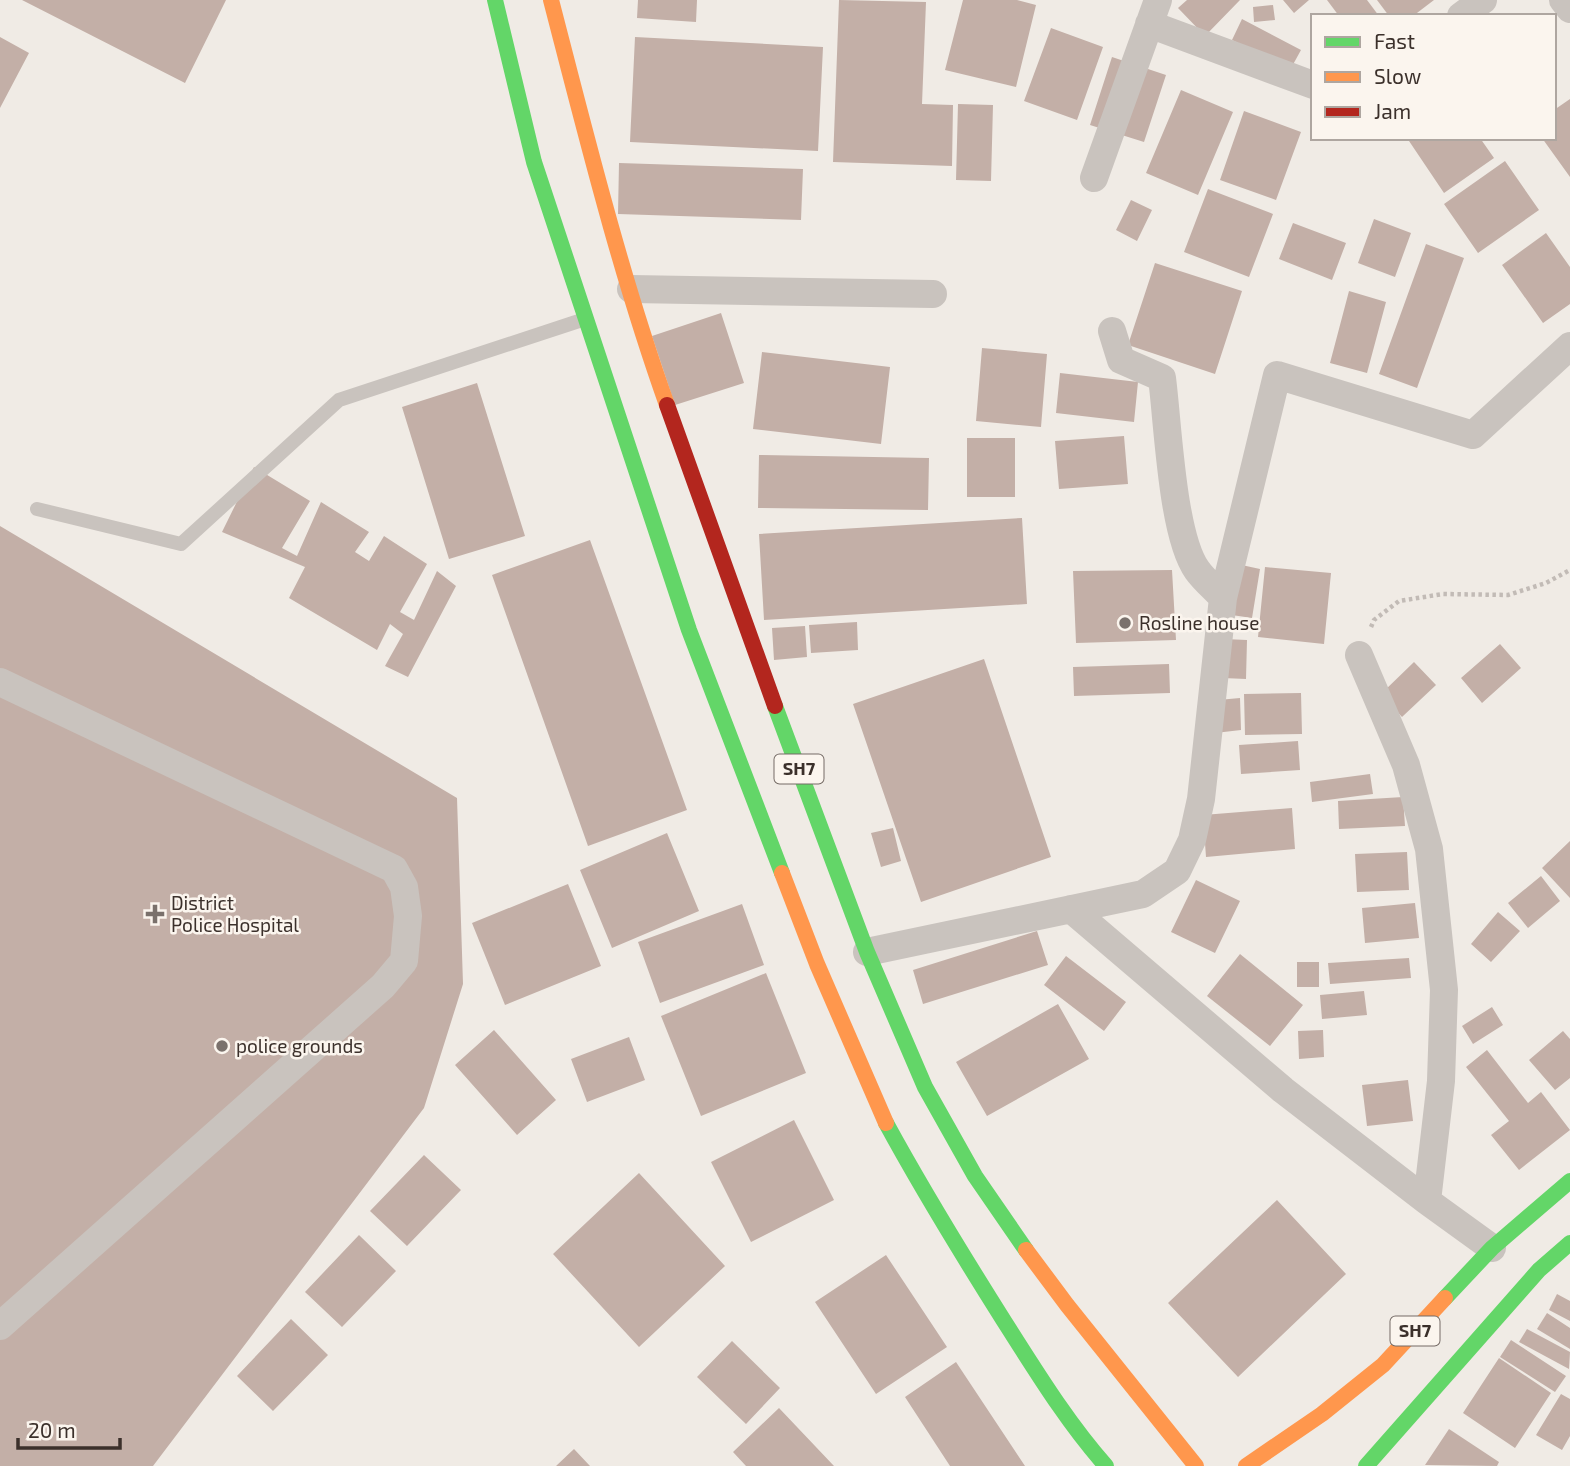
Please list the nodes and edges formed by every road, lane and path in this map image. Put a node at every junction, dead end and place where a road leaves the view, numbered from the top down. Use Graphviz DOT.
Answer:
graph roads {
  1 [pos="495,0"];
  2 [pos="551,0"];
  3 [pos="1483,0"];
  4 [pos="1563,0"];
  5 [pos="1570,9"];
  6 [pos="1154,12"];
  7 [pos="1464,14"];
  8 [pos="1311,84"];
  9 [pos="1094,178"];
  10 [pos="631,289"];
  11 [pos="933,294"];
  12 [pos="587,318"];
  13 [pos="1112,331"];
  14 [pos="1570,346"];
  15 [pos="37,509"];
  16 [pos="1570,570"];
  17 [pos="1223,598"];
  18 [pos="1359,655"];
  19 [pos="0,682"];
  20 [pos="1071,909"];
  21 [pos="867,952"];
  22 [pos="1570,1181"];
  23 [pos="1427,1200"];
  24 [pos="1570,1242"];
  25 [pos="1492,1248"];
  26 [pos="0,1326"];
  27 [pos="1106,1466"];
  28 [pos="1196,1466"];
  29 [pos="1246,1466"];
  30 [pos="1366,1466"];
  1 -- 12 [label="main road, SH7"];
  2 -- 10 [label="main road, SH7"];
  3 -- 7 [label="street"];
  4 -- 5 [label="street"];
  6 -- 8 [label="street"];
  6 -- 9 [label="street"];
  10 -- 11 [label="street"];
  10 -- 21 [label="main road, SH7"];
  12 -- 15 [label="lane"];
  12 -- 27 [label="main road, SH7"];
  13 -- 17 [label="street"];
  14 -- 17 [label="street"];
  16 -- 18 [label="path"];
  17 -- 20 [label="street"];
  18 -- 23 [label="street"];
  19 -- 26 [label="street"];
  20 -- 21 [label="street"];
  20 -- 23 [label="street"];
  21 -- 28 [label="main road, SH7"];
  22 -- 25 [label="main road, SH7"];
  23 -- 25 [label="street"];
  24 -- 30 [label="main road, SH7"];
  25 -- 29 [label="main road, SH7"];
}
